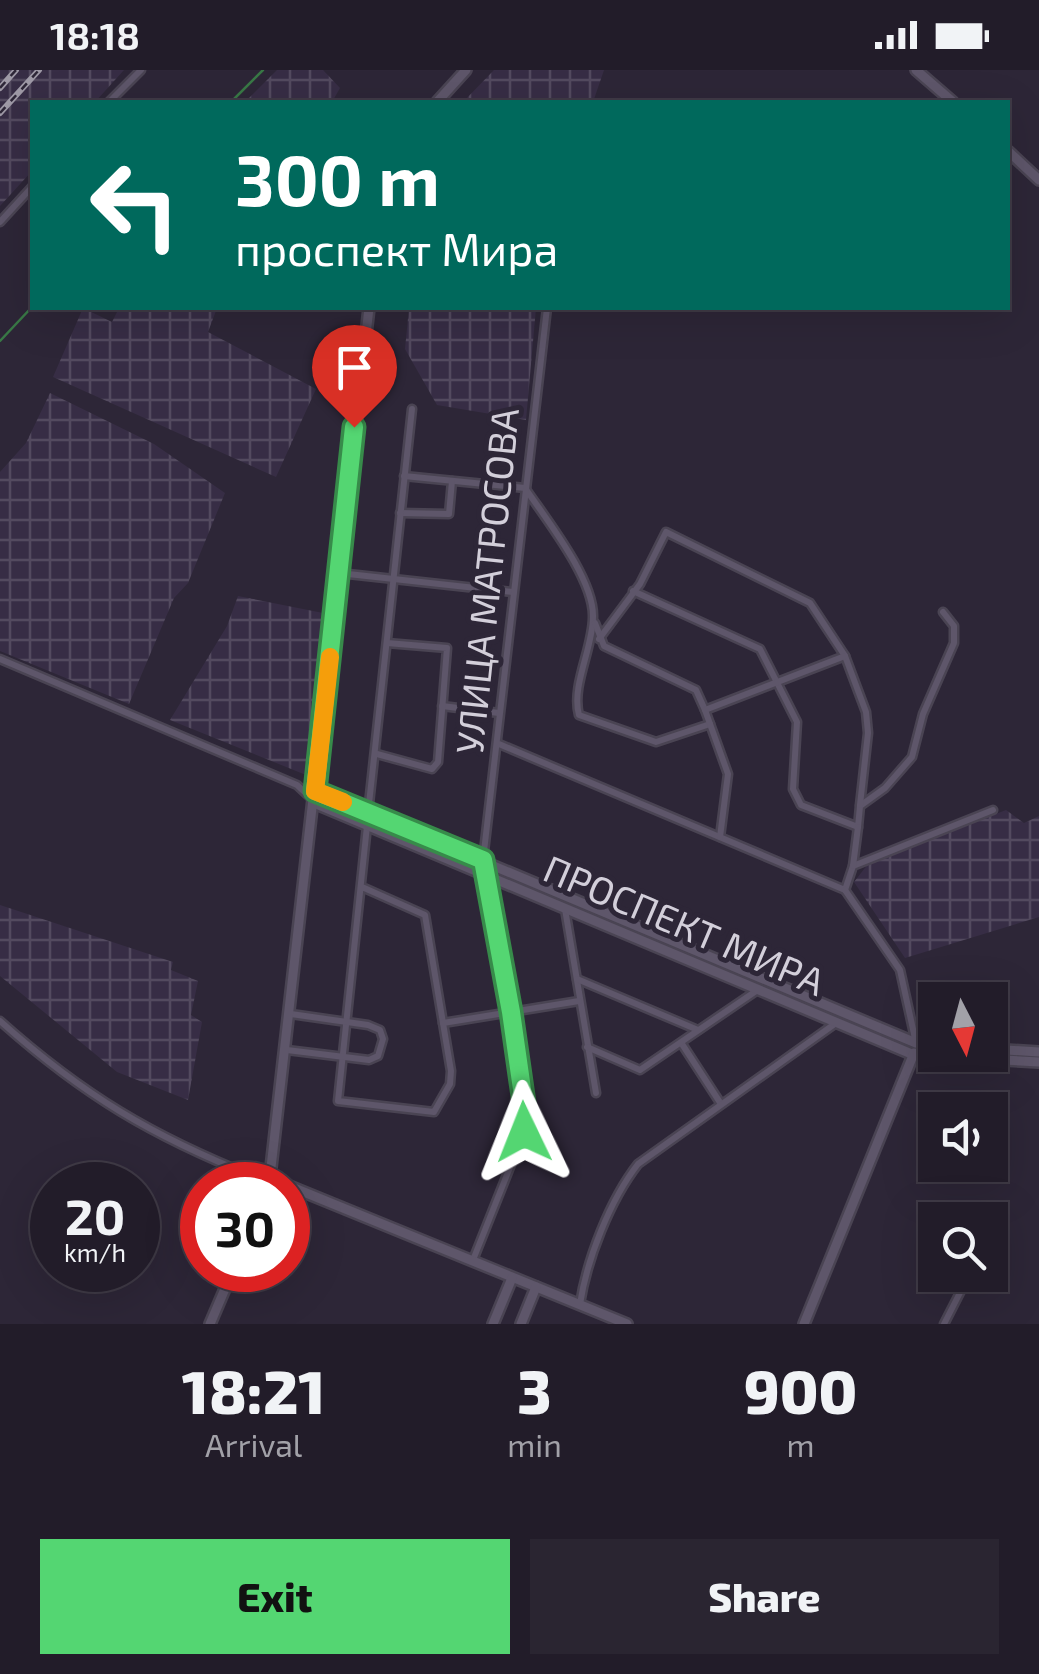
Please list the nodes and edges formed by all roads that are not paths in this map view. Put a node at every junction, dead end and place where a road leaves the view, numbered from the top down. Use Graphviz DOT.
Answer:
graph roads {
  1 [pos="141,70"];
  2 [pos="466,70"];
  3 [pos="916,70"];
  4 [pos="112,100"];
  5 [pos="439,100"];
  6 [pos="951,100"];
  7 [pos="1010,153"];
  8 [pos="1039,180"];
  9 [pos="30,189"];
  10 [pos="0,222"];
  11 [pos="368,310"];
  12 [pos="547,310"];
  13 [pos="412,409"];
  14 [pos="404,476"];
  15 [pos="452,481"];
  16 [pos="526,488"];
  17 [pos="400,513"];
  18 [pos="338,573"];
  19 [pos="396,581"];
  20 [pos="634,591"];
  21 [pos="513,592"];
  22 [pos="942,612"];
  23 [pos="593,617"];
  24 [pos="599,639"];
  25 [pos="388,643"];
  26 [pos="845,656"];
  27 [pos="0,660"];
  28 [pos="780,683"];
  29 [pos="442,706"];
  30 [pos="705,710"];
  31 [pos="499,712"];
  32 [pos="710,724"];
  33 [pos="500,744"];
  34 [pos="377,754"];
  35 [pos="310,790"];
  36 [pos="314,803"];
  37 [pos="860,806"];
  38 [pos="993,810"];
  39 [pos="368,813"];
  40 [pos="368,826"];
  41 [pos="858,827"];
  42 [pos="720,837"];
  43 [pos="483,860"];
  44 [pos="853,866"];
  45 [pos="489,876"];
  46 [pos="362,886"];
  47 [pos="845,890"];
  48 [pos="564,908"];
  49 [pos="577,979"];
  50 [pos="759,989"];
  51 [pos="579,1001"];
  52 [pos="511,1012"];
  53 [pos="291,1014"];
  54 [pos="0,1021"];
  55 [pos="836,1022"];
  56 [pos="348,1023"];
  57 [pos="443,1023"];
  58 [pos="698,1030"];
  59 [pos="916,1043"];
  60 [pos="682,1044"];
  61 [pos="587,1047"];
  62 [pos="287,1050"];
  63 [pos="1008,1050"];
  64 [pos="1039,1052"];
  65 [pos="914,1056"];
  66 [pos="343,1058"];
  67 [pos="1039,1062"];
  68 [pos="596,1093"];
  69 [pos="721,1104"];
  70 [pos="220,1162"];
  71 [pos="273,1162"];
  72 [pos="310,1197"];
  73 [pos="473,1260"];
  74 [pos="512,1278"];
  75 [pos="536,1287"];
  76 [pos="224,1292"];
  77 [pos="960,1292"];
  78 [pos="580,1304"];
  79 [pos="210,1324"];
  80 [pos="494,1324"];
  81 [pos="521,1324"];
  82 [pos="628,1324"];
  83 [pos="804,1324"];
  84 [pos="944,1324"];
  1 -- 4 [label="street"];
  2 -- 5 [label="main road"];
  3 -- 6 [label="main road"];
  7 -- 8 [label="main road"];
  9 -- 10 [label="street"];
  11 -- 18 [label="main road"];
  12 -- 16 [label="street, УЛИЦА МАТРОСОВА"];
  13 -- 14 [label="street"];
  14 -- 15 [label="street"];
  14 -- 17 [label="street"];
  15 -- 16 [label="street"];
  15 -- 17 [label="street"];
  16 -- 21 [label="street, УЛИЦА МАТРОСОВА"];
  16 -- 23 [label="street"];
  17 -- 19 [label="street"];
  18 -- 19 [label="street"];
  18 -- 35 [label="main road"];
  19 -- 21 [label="street"];
  19 -- 25 [label="street"];
  20 -- 24 [label="street"];
  20 -- 26 [label="street"];
  20 -- 28 [label="street"];
  21 -- 31 [label="street, УЛИЦА МАТРОСОВА"];
  22 -- 37 [label="street"];
  23 -- 24 [label="street"];
  23 -- 32 [label="street"];
  24 -- 30 [label="street"];
  25 -- 29 [label="street"];
  25 -- 34 [label="street"];
  26 -- 28 [label="street"];
  26 -- 37 [label="street"];
  27 -- 35 [label="street"];
  28 -- 30 [label="street"];
  28 -- 41 [label="street"];
  29 -- 31 [label="street"];
  29 -- 34 [label="street"];
  30 -- 32 [label="street"];
  31 -- 33 [label="street, УЛИЦА МАТРОСОВА"];
  32 -- 42 [label="street"];
  33 -- 42 [label="street"];
  33 -- 43 [label="street, УЛИЦА МАТРОСОВА"];
  34 -- 39 [label="street"];
  35 -- 36 [label="main road"];
  35 -- 39 [label="main road, ПРОСПЕКТ МИРА"];
  36 -- 40 [label="main road, ПРОСПЕКТ МИРА"];
  36 -- 53 [label="main road"];
  37 -- 41 [label="street"];
  38 -- 44 [label="street"];
  39 -- 43 [label="main road, ПРОСПЕКТ МИРА"];
  40 -- 45 [label="main road, ПРОСПЕКТ МИРА"];
  40 -- 46 [label="street"];
  41 -- 44 [label="street"];
  42 -- 47 [label="street"];
  43 -- 45 [label="street"];
  43 -- 59 [label="main road, ПРОСПЕКТ МИРА"];
  44 -- 47 [label="street"];
  45 -- 48 [label="main road, ПРОСПЕКТ МИРА"];
  45 -- 52 [label="street"];
  46 -- 56 [label="street"];
  46 -- 57 [label="street"];
  47 -- 59 [label="street"];
  48 -- 49 [label="street"];
  48 -- 50 [label="main road, ПРОСПЕКТ МИРА"];
  49 -- 51 [label="street"];
  49 -- 58 [label="street"];
  50 -- 55 [label="main road, ПРОСПЕКТ МИРА"];
  50 -- 58 [label="street"];
  51 -- 52 [label="street"];
  51 -- 61 [label="street"];
  52 -- 57 [label="street"];
  52 -- 73 [label="street"];
  53 -- 56 [label="street"];
  53 -- 62 [label="main road"];
  54 -- 70 [label="street"];
  55 -- 65 [label="main road, ПРОСПЕКТ МИРА"];
  55 -- 69 [label="street"];
  56 -- 66 [label="street"];
  56 -- 66 [label="street"];
  57 -- 66 [label="street"];
  58 -- 60 [label="street"];
  59 -- 65 [label="main road"];
  60 -- 61 [label="street"];
  60 -- 69 [label="street"];
  61 -- 68 [label="street"];
  62 -- 66 [label="street"];
  62 -- 71 [label="main road"];
  63 -- 64 [label="main road"];
  65 -- 67 [label="main road, ПРОСПЕКТ МИРА"];
  65 -- 83 [label="main road"];
  69 -- 78 [label="street"];
  72 -- 73 [label="main road"];
  73 -- 74 [label="main road"];
  74 -- 75 [label="main road"];
  74 -- 80 [label="main road"];
  75 -- 78 [label="main road"];
  75 -- 81 [label="main road"];
  76 -- 79 [label="main road"];
  77 -- 84 [label="street"];
  78 -- 82 [label="main road"];
}
